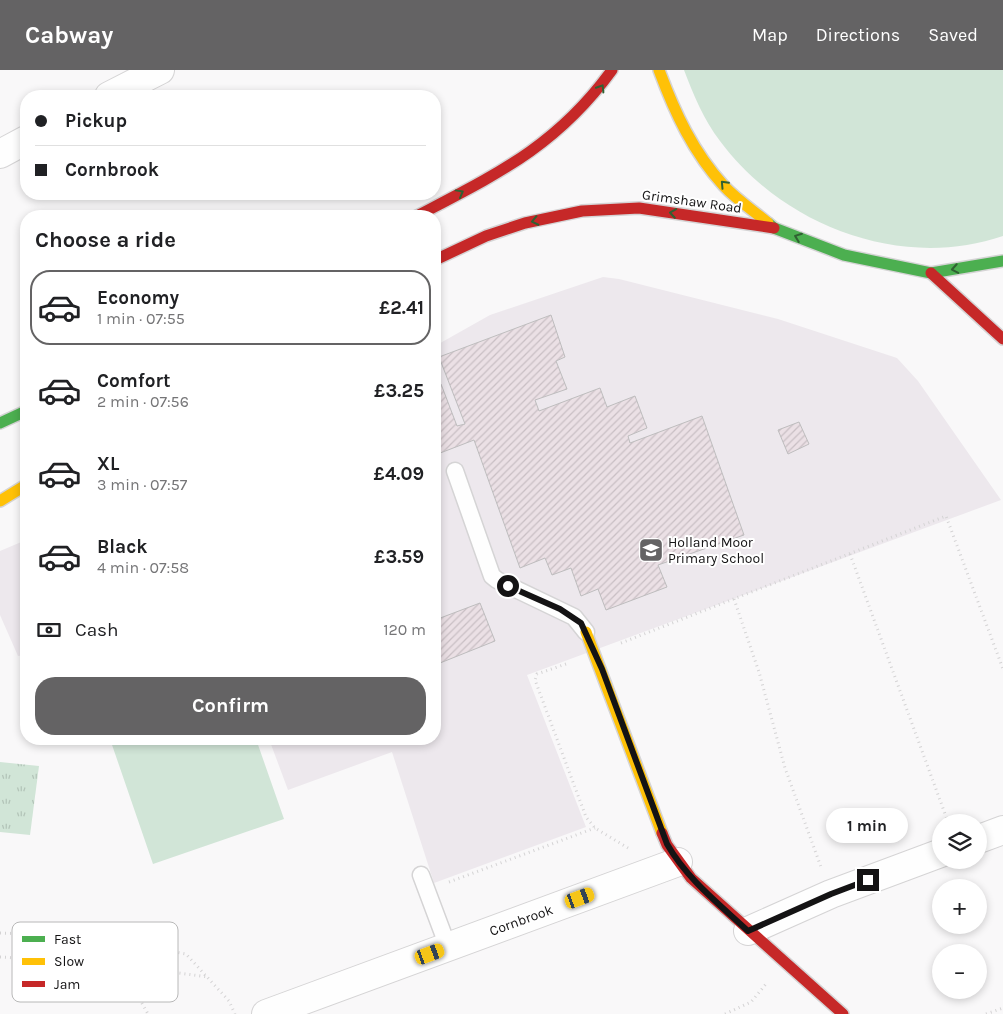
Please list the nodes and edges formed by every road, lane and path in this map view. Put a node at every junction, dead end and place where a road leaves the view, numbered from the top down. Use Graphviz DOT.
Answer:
graph roads {
  1 [pos="160,70"];
  2 [pos="612,70"];
  3 [pos="659,70"];
  4 [pos="121,90"];
  5 [pos="20,143"];
  6 [pos="0,154"];
  7 [pos="428,210"];
  8 [pos="774,228"];
  9 [pos="441,257"];
  10 [pos="1003,261"];
  11 [pos="932,273"];
  12 [pos="1003,339"];
  13 [pos="20,414"];
  14 [pos="0,423"];
  15 [pos="455,471"];
  16 [pos="20,489"];
  17 [pos="0,501"];
  18 [pos="850,554"];
  19 [pos="734,599"];
  20 [pos="586,632"];
  21 [pos="595,653"];
  22 [pos="1003,669"];
  23 [pos="945,814"];
  24 [pos="595,828"];
  25 [pos="1003,830"];
  26 [pos="987,836"];
  27 [pos="634,853"];
  28 [pos="932,856"];
  29 [pos="678,862"];
  30 [pos="424,883"];
  31 [pos="831,894"];
  32 [pos="748,931"];
  33 [pos="448,947"];
  34 [pos="178,953"];
  35 [pos="785,963"];
  36 [pos="178,973"];
  37 [pos="208,977"];
  38 [pos="141,1002"];
  39 [pos="1003,1008"];
  40 [pos="148,1014"];
  41 [pos="236,1014"];
  42 [pos="266,1014"];
  43 [pos="725,1014"];
  44 [pos="843,1014"];
  45 [pos="986,1014"];
  1 -- 4 [label="street"];
  7 -- 2 [label="main road, one-way"];
  8 -- 3 [label="main road, one-way"];
  5 -- 6 [label="street"];
  8 -- 9 [label="main road, Grimshaw Road, one-way"];
  11 -- 8 [label="main road, one-way"];
  10 -- 11 [label="main road, one-way"];
  11 -- 12 [label="main road"];
  13 -- 14 [label="main road"];
  15 -- 20 [label="lane"];
  16 -- 17 [label="main road"];
  18 -- 19 [label="path"];
  18 -- 22 [label="path"];
  18 -- 23 [label="path"];
  19 -- 21 [label="path"];
  19 -- 31 [label="path"];
  20 -- 21 [label="main road"];
  21 -- 24 [label="path"];
  21 -- 29 [label="main road"];
  24 -- 27 [label="path"];
  24 -- 30 [label="path"];
  25 -- 26 [label="street"];
  28 -- 31 [label="street"];
  29 -- 32 [label="main road"];
  29 -- 33 [label="street, Cornbrook"];
  30 -- 33 [label="lane"];
  31 -- 32 [label="street"];
  32 -- 35 [label="main road"];
  33 -- 42 [label="street, Cornbrook"];
  34 -- 37 [label="path"];
  35 -- 43 [label="path"];
  35 -- 44 [label="main road"];
  36 -- 37 [label="path"];
  37 -- 41 [label="path"];
  38 -- 40 [label="path"];
  39 -- 45 [label="path"];
}
